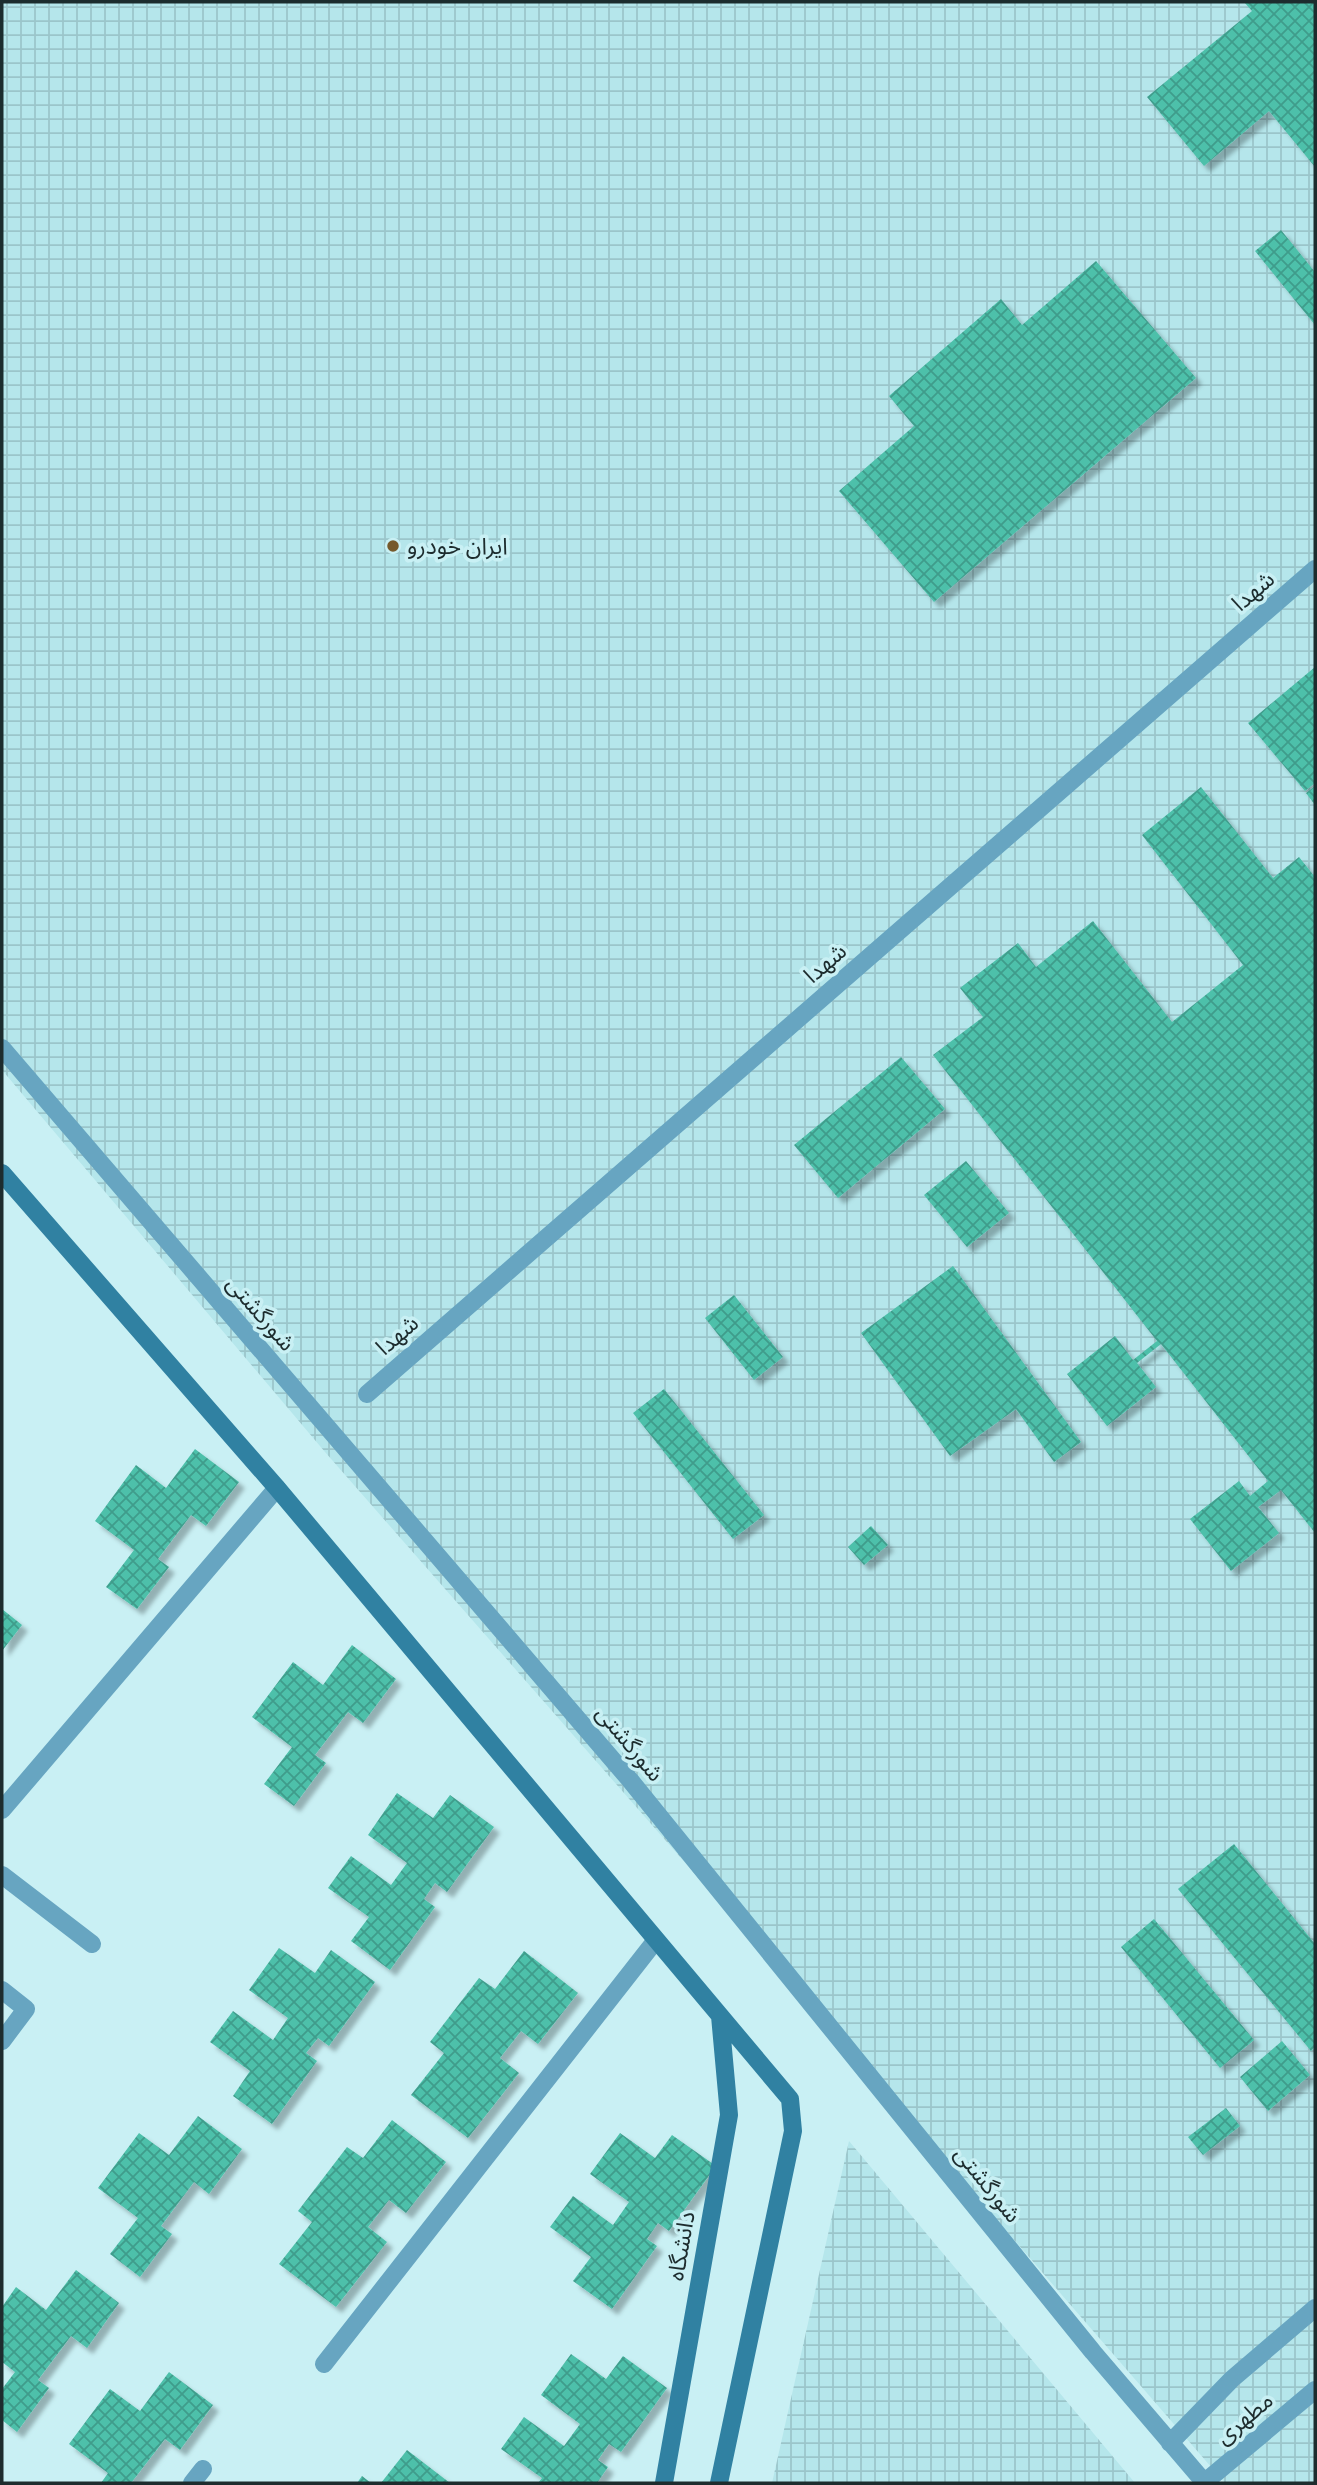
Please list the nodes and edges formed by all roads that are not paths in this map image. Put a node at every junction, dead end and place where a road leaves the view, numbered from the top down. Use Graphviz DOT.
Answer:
graph roads {
  1 [pos="1315,569"];
  2 [pos="2,1048"];
  3 [pos="2,1173"];
  4 [pos="367,1394"];
  5 [pos="277,1488"];
  6 [pos="2,1810"];
  7 [pos="2,1875"];
  8 [pos="656,1940"];
  9 [pos="92,1944"];
  10 [pos="2,1990"];
  11 [pos="719,2016"];
  12 [pos="2,2040"];
  13 [pos="1315,2308"];
  14 [pos="324,2364"];
  15 [pos="1315,2390"];
  16 [pos="1170,2443"];
  17 [pos="664,2483"];
  18 [pos="719,2483"];
  19 [pos="1205,2483"];
  1 -- 4 [label="street, شهدا"];
  2 -- 16 [label="street, شورگشتی"];
  3 -- 5 [label="street"];
  5 -- 6 [label="street"];
  5 -- 8 [label="street"];
  7 -- 9 [label="street"];
  8 -- 11 [label="street"];
  8 -- 14 [label="street"];
  10 -- 12 [label="street"];
  11 -- 17 [label="street, دانشگاه"];
  11 -- 18 [label="street"];
  13 -- 16 [label="street, مطهری"];
  15 -- 19 [label="street, مطهری"];
  16 -- 19 [label="street, شورگشتی"];
}
